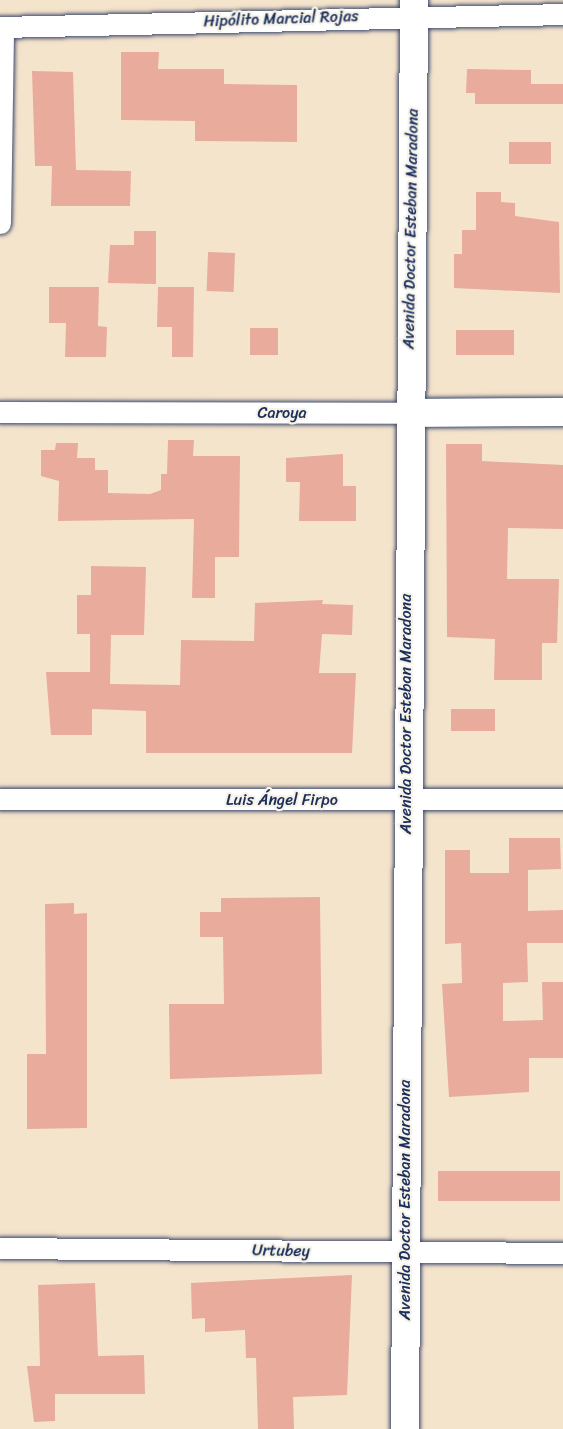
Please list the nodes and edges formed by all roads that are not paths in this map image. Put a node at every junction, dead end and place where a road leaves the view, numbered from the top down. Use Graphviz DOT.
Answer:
graph roads {
  1 [pos="414,7"];
  2 [pos="563,14"];
  3 [pos="2,27"];
  4 [pos="0,222"];
  5 [pos="0,412"];
  6 [pos="563,412"];
  7 [pos="407,413"];
  8 [pos="0,799"];
  9 [pos="563,799"];
  10 [pos="406,800"];
  11 [pos="0,1248"];
  12 [pos="404,1252"];
  13 [pos="563,1253"];
  14 [pos="405,1429"];
  1 -- 2 [label="street, Hipólito Marcial Rojas"];
  1 -- 3 [label="street, Hipólito Marcial Rojas"];
  1 -- 7 [label="main road, Avenida Doctor Esteban Maradona"];
  3 -- 4 [label="street"];
  5 -- 7 [label="street, Caroya"];
  6 -- 7 [label="main road, Caroya"];
  7 -- 10 [label="main road, Avenida Doctor Esteban Maradona"];
  8 -- 10 [label="street, Luis Ángel Firpo"];
  9 -- 10 [label="street, Luis Ángel Firpo"];
  10 -- 12 [label="main road, Avenida Doctor Esteban Maradona"];
  11 -- 12 [label="street, Urtubey"];
  12 -- 13 [label="street, Urtubey"];
  12 -- 14 [label="main road, Avenida Doctor Esteban Maradona"];
}
